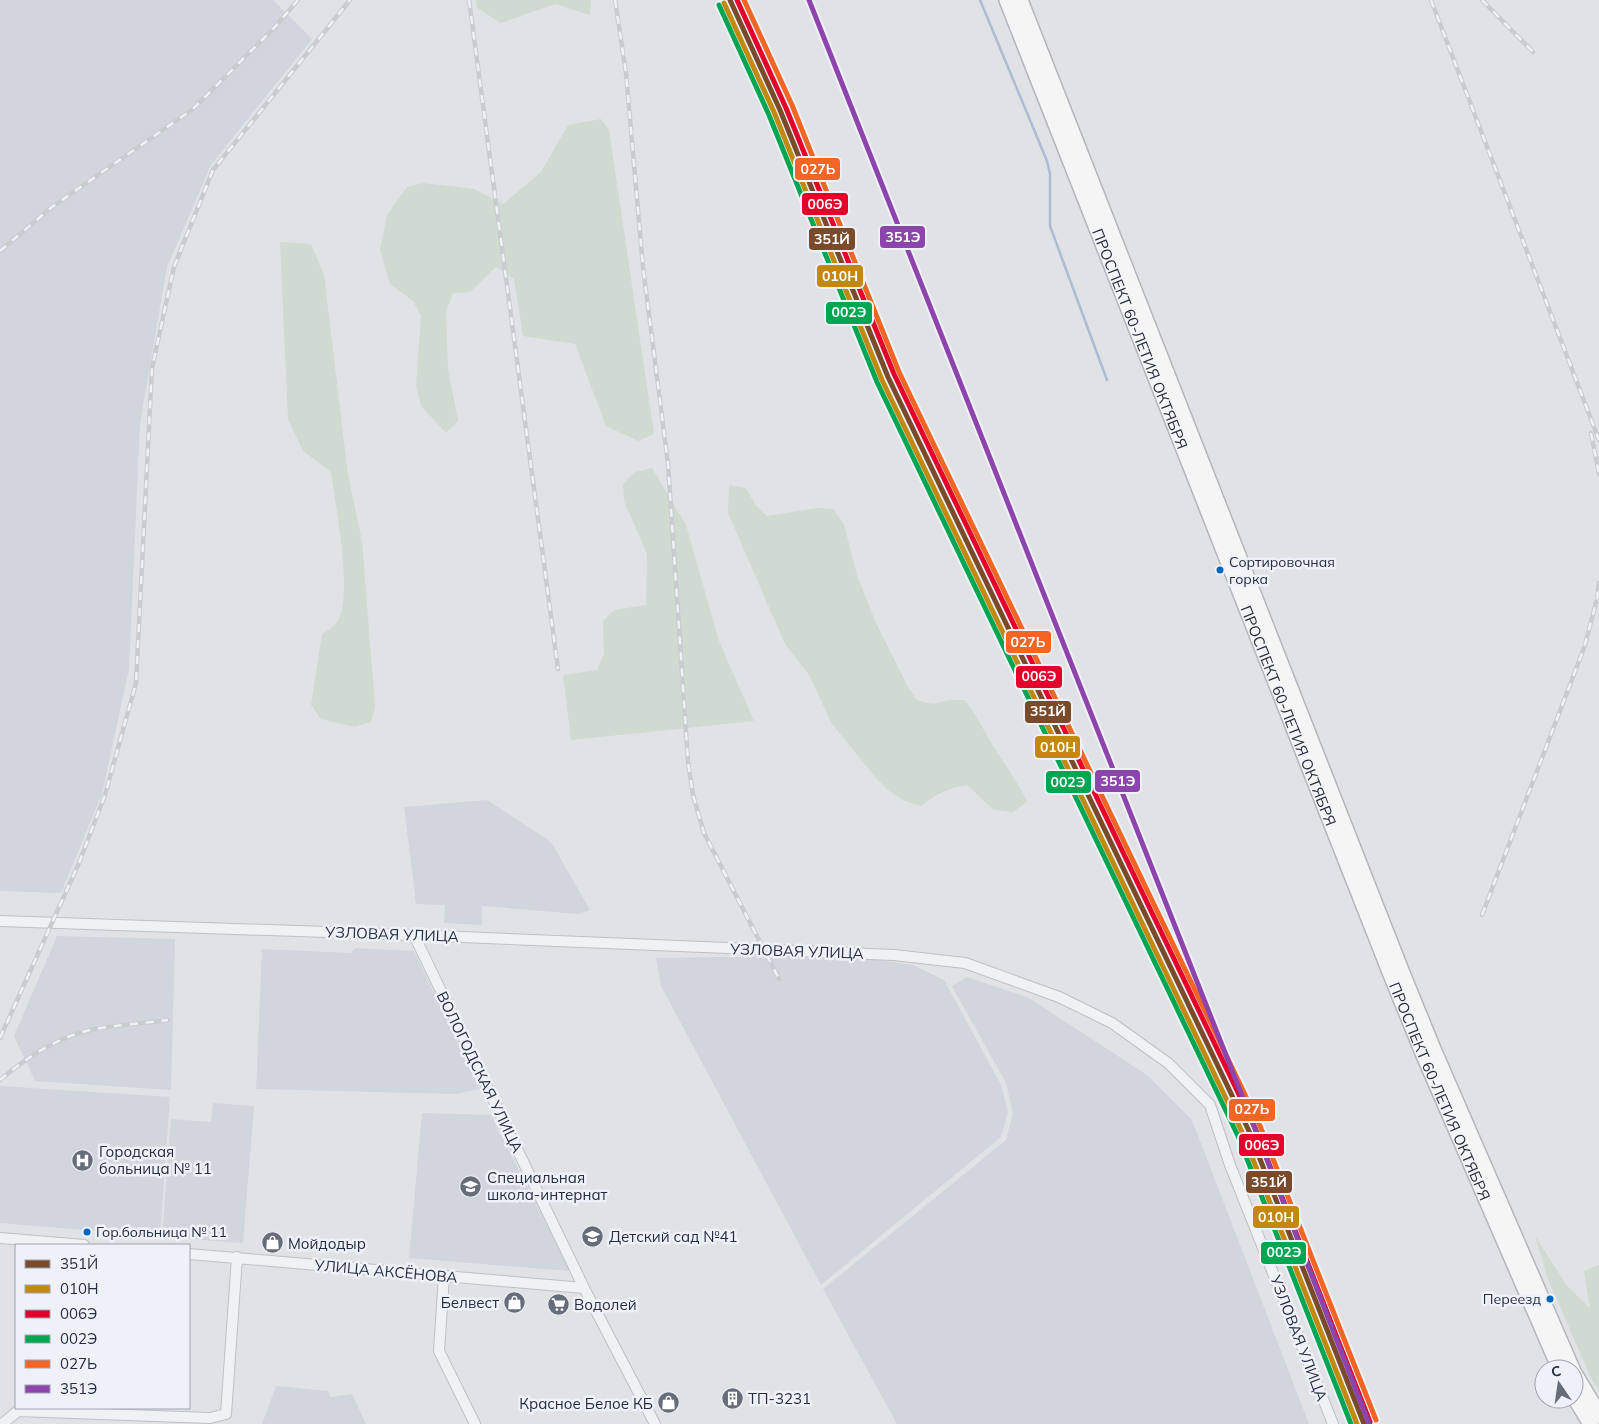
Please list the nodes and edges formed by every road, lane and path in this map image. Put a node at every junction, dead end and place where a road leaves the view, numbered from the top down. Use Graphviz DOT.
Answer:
graph roads {
  1 [pos="1007,0"];
  2 [pos="1020,0"];
  3 [pos="0,921"];
  4 [pos="414,935"];
  5 [pos="0,1238"];
  6 [pos="72,1244"];
  7 [pos="190,1254"];
  8 [pos="237,1257"];
  9 [pos="444,1276"];
  10 [pos="584,1288"];
  11 [pos="1556,1359"];
  12 [pos="1568,1359"];
  13 [pos="1584,1390"];
  14 [pos="1582,1409"];
  15 [pos="46,1412"];
  16 [pos="1599,1415"];
  17 [pos="2,1424"];
  18 [pos="45,1424"];
  19 [pos="475,1424"];
  20 [pos="655,1424"];
  21 [pos="1332,1424"];
  22 [pos="1591,1424"];
  1 -- 11 [label="highway, ПРОСПЕКТ 60-ЛЕТИЯ ОКТЯБРЯ"];
  2 -- 12 [label="highway, ПРОСПЕКТ 60-ЛЕТИЯ ОКТЯБРЯ"];
  3 -- 4 [label="street, УЗЛОВАЯ УЛИЦА"];
  4 -- 10 [label="street, ВОЛОГОДСКАЯ УЛИЦА"];
  4 -- 21 [label="street, УЗЛОВАЯ УЛИЦА"];
  5 -- 6 [label="street"];
  7 -- 8 [label="street, УЛИЦА АКСЁНОВА"];
  8 -- 9 [label="street, УЛИЦА АКСЁНОВА"];
  8 -- 15 [label="street"];
  9 -- 10 [label="street, УЛИЦА АКСЁНОВА"];
  9 -- 19 [label="street"];
  10 -- 20 [label="street, ВОЛОГОДСКАЯ УЛИЦА"];
  13 -- 16 [label="highway"];
  14 -- 22 [label="highway"];
  15 -- 17 [label="street"];
  15 -- 18 [label="street"];
}
